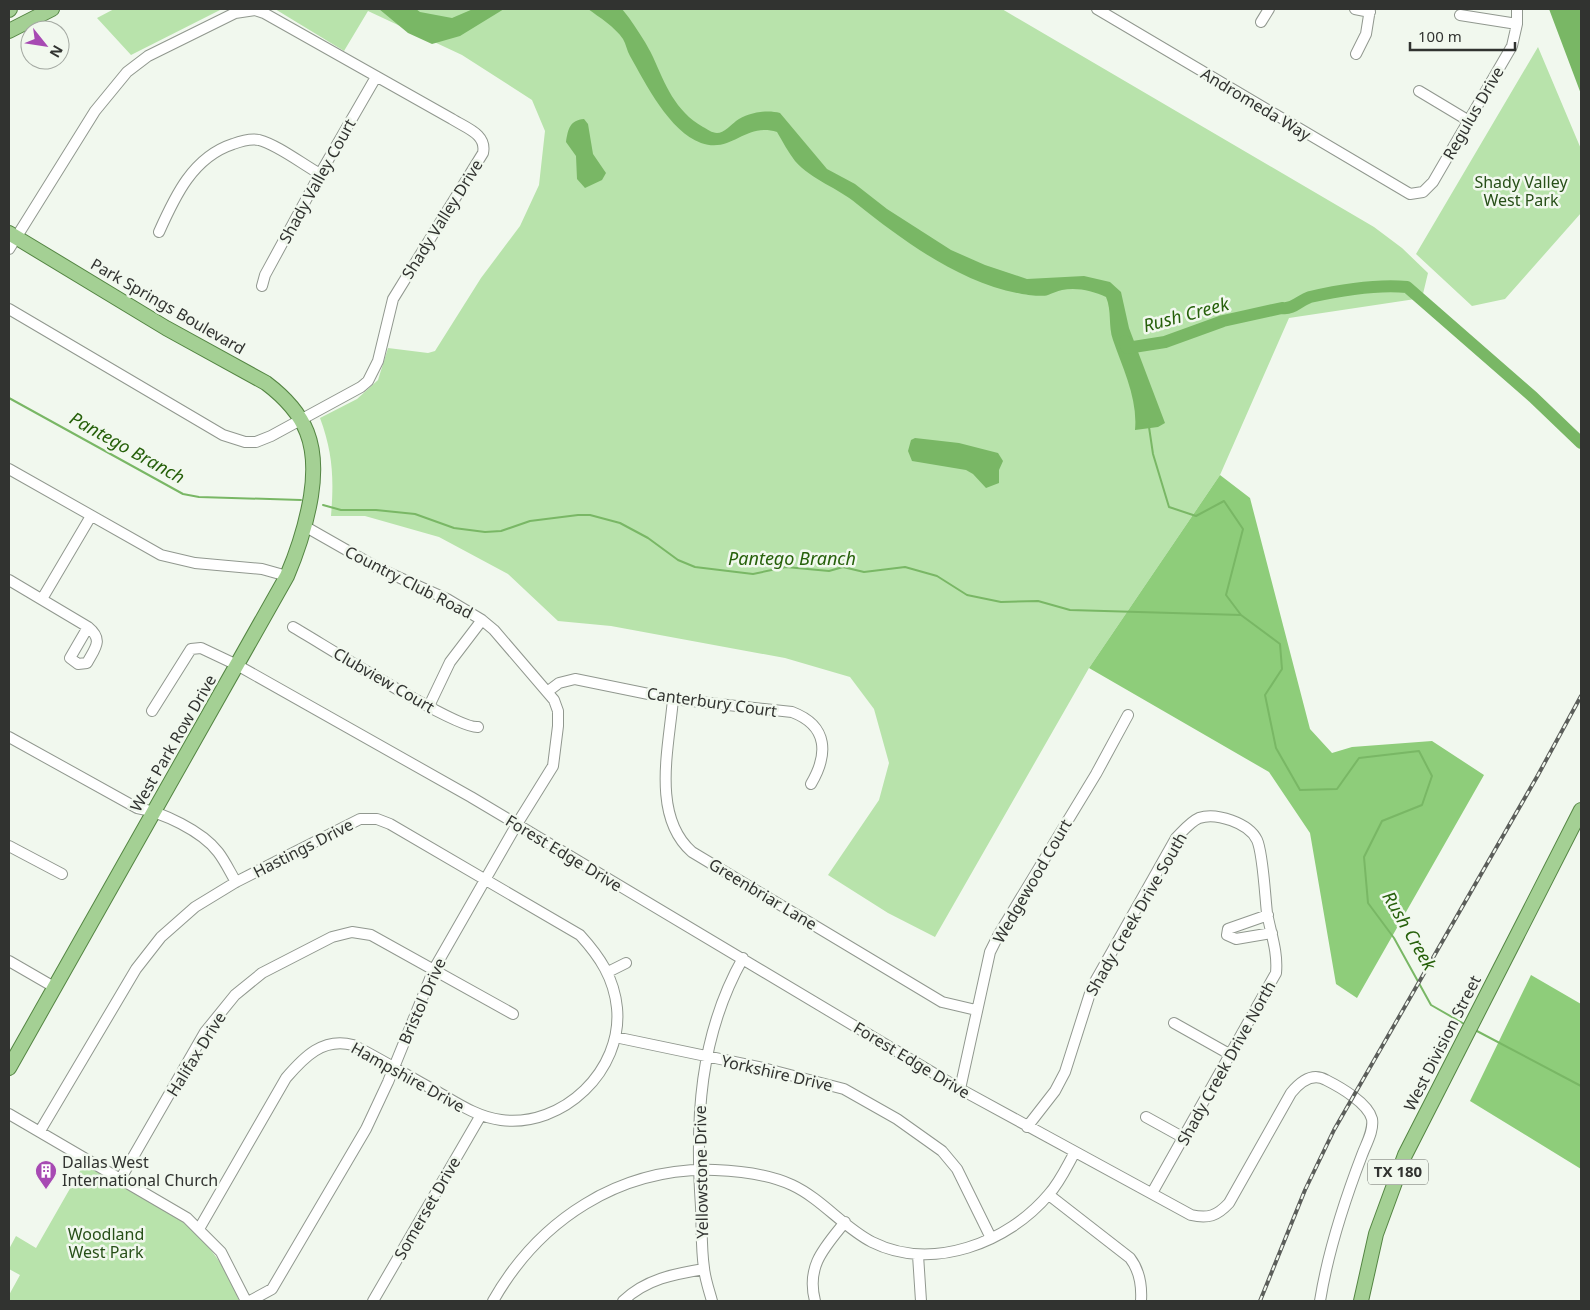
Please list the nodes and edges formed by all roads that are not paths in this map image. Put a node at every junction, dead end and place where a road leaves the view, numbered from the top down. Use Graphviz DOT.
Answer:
graph roads {
  1 [pos="52,9"];
  2 [pos="1097,9"];
  3 [pos="1269,9"];
  4 [pos="1355,9"];
  5 [pos="1517,9"];
  6 [pos="1370,10"];
  7 [pos="1460,15"];
  8 [pos="1261,22"];
  9 [pos="1517,24"];
  10 [pos="9,31"];
  11 [pos="1356,54"];
  12 [pos="376,78"];
  13 [pos="1419,91"];
  14 [pos="1469,121"];
  15 [pos="320,174"];
  16 [pos="1417,194"];
  17 [pos="159,232"];
  18 [pos="11,240"];
  19 [pos="262,286"];
  20 [pos="9,309"];
  21 [pos="302,420"];
  22 [pos="9,469"];
  23 [pos="91,516"];
  24 [pos="306,527"];
  25 [pos="287,576"];
  26 [pos="9,580"];
  27 [pos="42,599"];
  28 [pos="482,620"];
  29 [pos="88,627"];
  30 [pos="293,627"];
  31 [pos="238,665"];
  32 [pos="547,692"];
  33 [pos="673,699"];
  34 [pos="429,706"];
  35 [pos="152,711"];
  36 [pos="1128,714"];
  37 [pos="478,727"];
  38 [pos="9,740"];
  39 [pos="811,784"];
  40 [pos="1581,810"];
  41 [pos="155,811"];
  42 [pos="1203,817"];
  43 [pos="517,824"];
  44 [pos="9,846"];
  45 [pos="62,874"];
  46 [pos="485,879"];
  47 [pos="236,882"];
  48 [pos="1268,915"];
  49 [pos="1272,933"];
  50 [pos="743,958"];
  51 [pos="9,961"];
  52 [pos="626,963"];
  53 [pos="434,969"];
  54 [pos="608,972"];
  55 [pos="54,987"];
  56 [pos="976,1010"];
  57 [pos="513,1014"];
  58 [pos="1174,1023"];
  59 [pos="615,1037"];
  60 [pos="1231,1055"];
  61 [pos="706,1057"];
  62 [pos="393,1067"];
  63 [pos="9,1068"];
  64 [pos="960,1089"];
  65 [pos="9,1114"];
  66 [pos="481,1115"];
  67 [pos="1146,1117"];
  68 [pos="1027,1127"];
  69 [pos="40,1132"];
  70 [pos="1184,1138"];
  71 [pos="1075,1152"];
  72 [pos="699,1169"];
  73 [pos="121,1178"];
  74 [pos="1152,1193"];
  75 [pos="1049,1194"];
  76 [pos="845,1222"];
  77 [pos="199,1229"];
  78 [pos="991,1238"];
  79 [pos="918,1255"];
  80 [pos="704,1269"];
  81 [pos="246,1301"];
  82 [pos="250,1301"];
  83 [pos="373,1301"];
  84 [pos="492,1301"];
  85 [pos="623,1301"];
  86 [pos="712,1301"];
  87 [pos="815,1301"];
  88 [pos="921,1301"];
  89 [pos="1141,1301"];
  90 [pos="1320,1301"];
  91 [pos="1362,1301"];
  1 -- 10 [label="main road"];
  2 -- 16 [label="street, Andromeda Way"];
  3 -- 8 [label="street"];
  4 -- 6 [label="street"];
  5 -- 9 [label="street, Regulus Drive"];
  6 -- 11 [label="street"];
  7 -- 9 [label="street"];
  9 -- 14 [label="street, Regulus Drive"];
  12 -- 15 [label="street, Shady Valley Court"];
  12 -- 18 [label="street, Shady Valley Drive"];
  12 -- 21 [label="street, Shady Valley Drive"];
  13 -- 14 [label="street"];
  14 -- 16 [label="street, Regulus Drive"];
  15 -- 17 [label="street"];
  15 -- 19 [label="street, Shady Valley Court"];
  18 -- 21 [label="main road, Park Springs Boulevard"];
  20 -- 21 [label="street, Shady Valley Drive"];
  21 -- 24 [label="main road, West Park Row Drive"];
  22 -- 23 [label="street"];
  23 -- 25 [label="street"];
  23 -- 27 [label="street"];
  24 -- 25 [label="main road, West Park Row Drive"];
  24 -- 28 [label="street, Country Club Road"];
  25 -- 31 [label="main road, West Park Row Drive"];
  26 -- 27 [label="street"];
  27 -- 29 [label="street"];
  28 -- 32 [label="street, Country Club Road"];
  28 -- 34 [label="street"];
  30 -- 34 [label="street, Clubview Court"];
  31 -- 35 [label="street, Forest Edge Drive"];
  31 -- 41 [label="main road, West Park Row Drive"];
  31 -- 43 [label="street, Forest Edge Drive"];
  32 -- 33 [label="street, Canterbury Court"];
  32 -- 43 [label="street, Country Club Road"];
  33 -- 39 [label="street, Canterbury Court"];
  33 -- 56 [label="street, Greenbriar Lane"];
  34 -- 37 [label="street, Clubview Court"];
  36 -- 56 [label="street, Wedgewood Court"];
  38 -- 41 [label="street"];
  40 -- 91 [label="main road, West Division Street / TX 180"];
  41 -- 47 [label="street"];
  41 -- 55 [label="main road, West Park Row Drive"];
  42 -- 48 [label="street, Shady Creek Drive North"];
  42 -- 68 [label="street, Shady Creek Drive South"];
  43 -- 46 [label="street, Bristol Drive"];
  43 -- 50 [label="street, Forest Edge Drive"];
  44 -- 45 [label="street"];
  46 -- 47 [label="street, Hastings Drive"];
  46 -- 53 [label="street, Bristol Drive"];
  46 -- 54 [label="street, Hastings Drive"];
  47 -- 69 [label="street, Hastings Drive"];
  48 -- 49 [label="street, Shady Creek Drive North"];
  48 -- 49 [label="street"];
  49 -- 60 [label="street, Shady Creek Drive North"];
  50 -- 61 [label="street, Yellowstone Drive"];
  50 -- 64 [label="street, Forest Edge Drive"];
  51 -- 55 [label="street"];
  52 -- 54 [label="street"];
  53 -- 57 [label="street, Halifax Drive"];
  53 -- 62 [label="street, Bristol Drive"];
  53 -- 73 [label="street, Halifax Drive"];
  54 -- 59 [label="street, Hastings Drive"];
  55 -- 63 [label="main road, West Park Row Drive"];
  56 -- 64 [label="street, Wedgewood Court"];
  58 -- 60 [label="street"];
  59 -- 61 [label="street, Yorkshire Drive"];
  59 -- 66 [label="street, Hampshire Drive"];
  60 -- 70 [label="street, Shady Creek Drive North"];
  61 -- 72 [label="street, Yellowstone Drive"];
  61 -- 78 [label="street, Yorkshire Drive"];
  62 -- 66 [label="street, Hampshire Drive"];
  62 -- 77 [label="street, Hampshire Drive"];
  62 -- 82 [label="street, Bristol Drive"];
  64 -- 68 [label="street, Forest Edge Drive"];
  65 -- 69 [label="street"];
  66 -- 83 [label="street, Somerset Drive"];
  67 -- 70 [label="street"];
  68 -- 71 [label="street, Forest Edge Drive"];
  69 -- 73 [label="street"];
  70 -- 74 [label="street, Shady Creek Drive North"];
  71 -- 74 [label="street, Forest Edge Drive"];
  71 -- 75 [label="street"];
  72 -- 76 [label="street"];
  72 -- 80 [label="street, Yellowstone Drive"];
  72 -- 84 [label="street"];
  73 -- 77 [label="street"];
  74 -- 90 [label="street, Forest Edge Drive"];
  75 -- 78 [label="street"];
  75 -- 89 [label="street"];
  76 -- 79 [label="street"];
  76 -- 87 [label="street"];
  77 -- 81 [label="street"];
  78 -- 79 [label="street"];
  79 -- 88 [label="street"];
  80 -- 85 [label="street"];
  80 -- 86 [label="street, Yellowstone Drive"];
}
